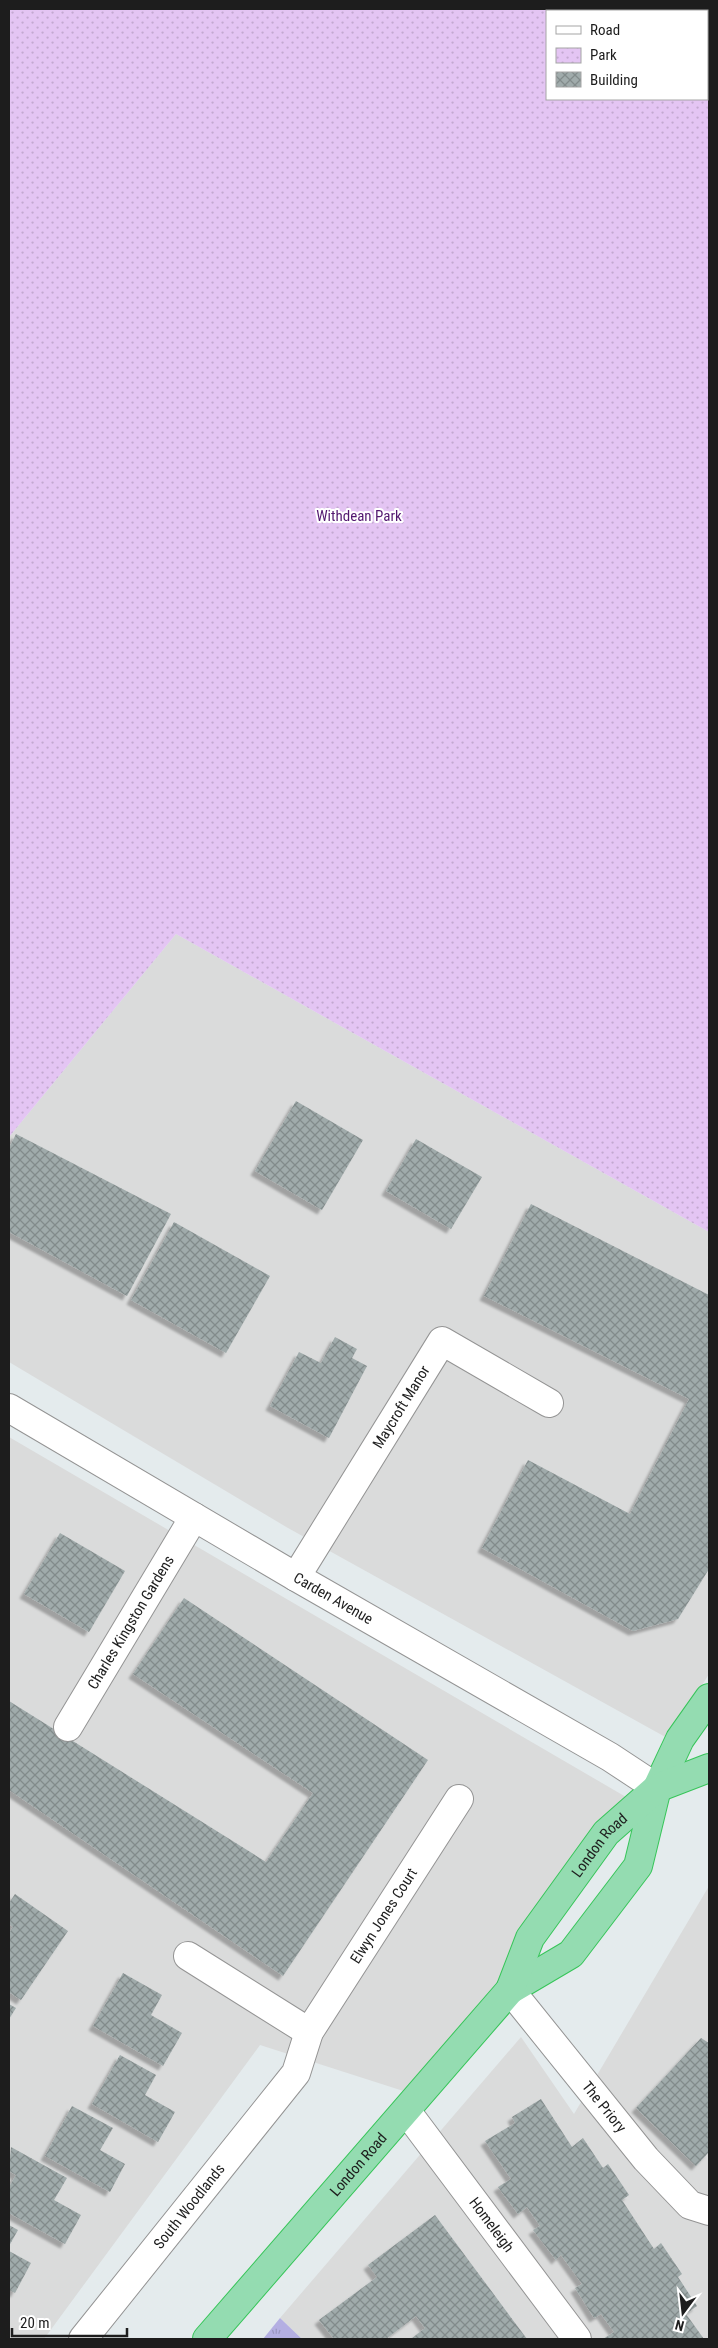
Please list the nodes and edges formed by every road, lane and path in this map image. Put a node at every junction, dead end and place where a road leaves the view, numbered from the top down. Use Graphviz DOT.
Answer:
graph roads {
  1 [pos="549,1402"];
  2 [pos="9,1408"];
  3 [pos="194,1517"];
  4 [pos="296,1577"];
  5 [pos="709,1698"];
  6 [pos="68,1727"];
  7 [pos="709,1768"];
  8 [pos="657,1788"];
  9 [pos="458,1799"];
  10 [pos="188,1956"];
  11 [pos="510,1990"];
  12 [pos="309,2032"];
  13 [pos="296,2073"];
  14 [pos="407,2112"];
  15 [pos="709,2211"];
  16 [pos="83,2339"];
  17 [pos="207,2339"];
  18 [pos="577,2339"];
  1 -- 4 [label="street, Maycroft Manor"];
  2 -- 3 [label="street, Carden Avenue"];
  3 -- 4 [label="street, Carden Avenue"];
  3 -- 6 [label="street, Charles Kingston Gardens"];
  4 -- 8 [label="street, Carden Avenue"];
  5 -- 8 [label="highway, London Road"];
  7 -- 8 [label="highway, London Road"];
  8 -- 11 [label="highway, London Road"];
  8 -- 11 [label="highway, London Road"];
  9 -- 12 [label="street, Elwyn Jones Court"];
  10 -- 12 [label="street"];
  11 -- 14 [label="highway, London Road"];
  11 -- 15 [label="street, The Priory"];
  12 -- 13 [label="street, Elwyn Jones Court"];
  13 -- 16 [label="street, South Woodlands"];
  14 -- 17 [label="highway, London Road"];
  14 -- 18 [label="street, Homeleigh"];
}
